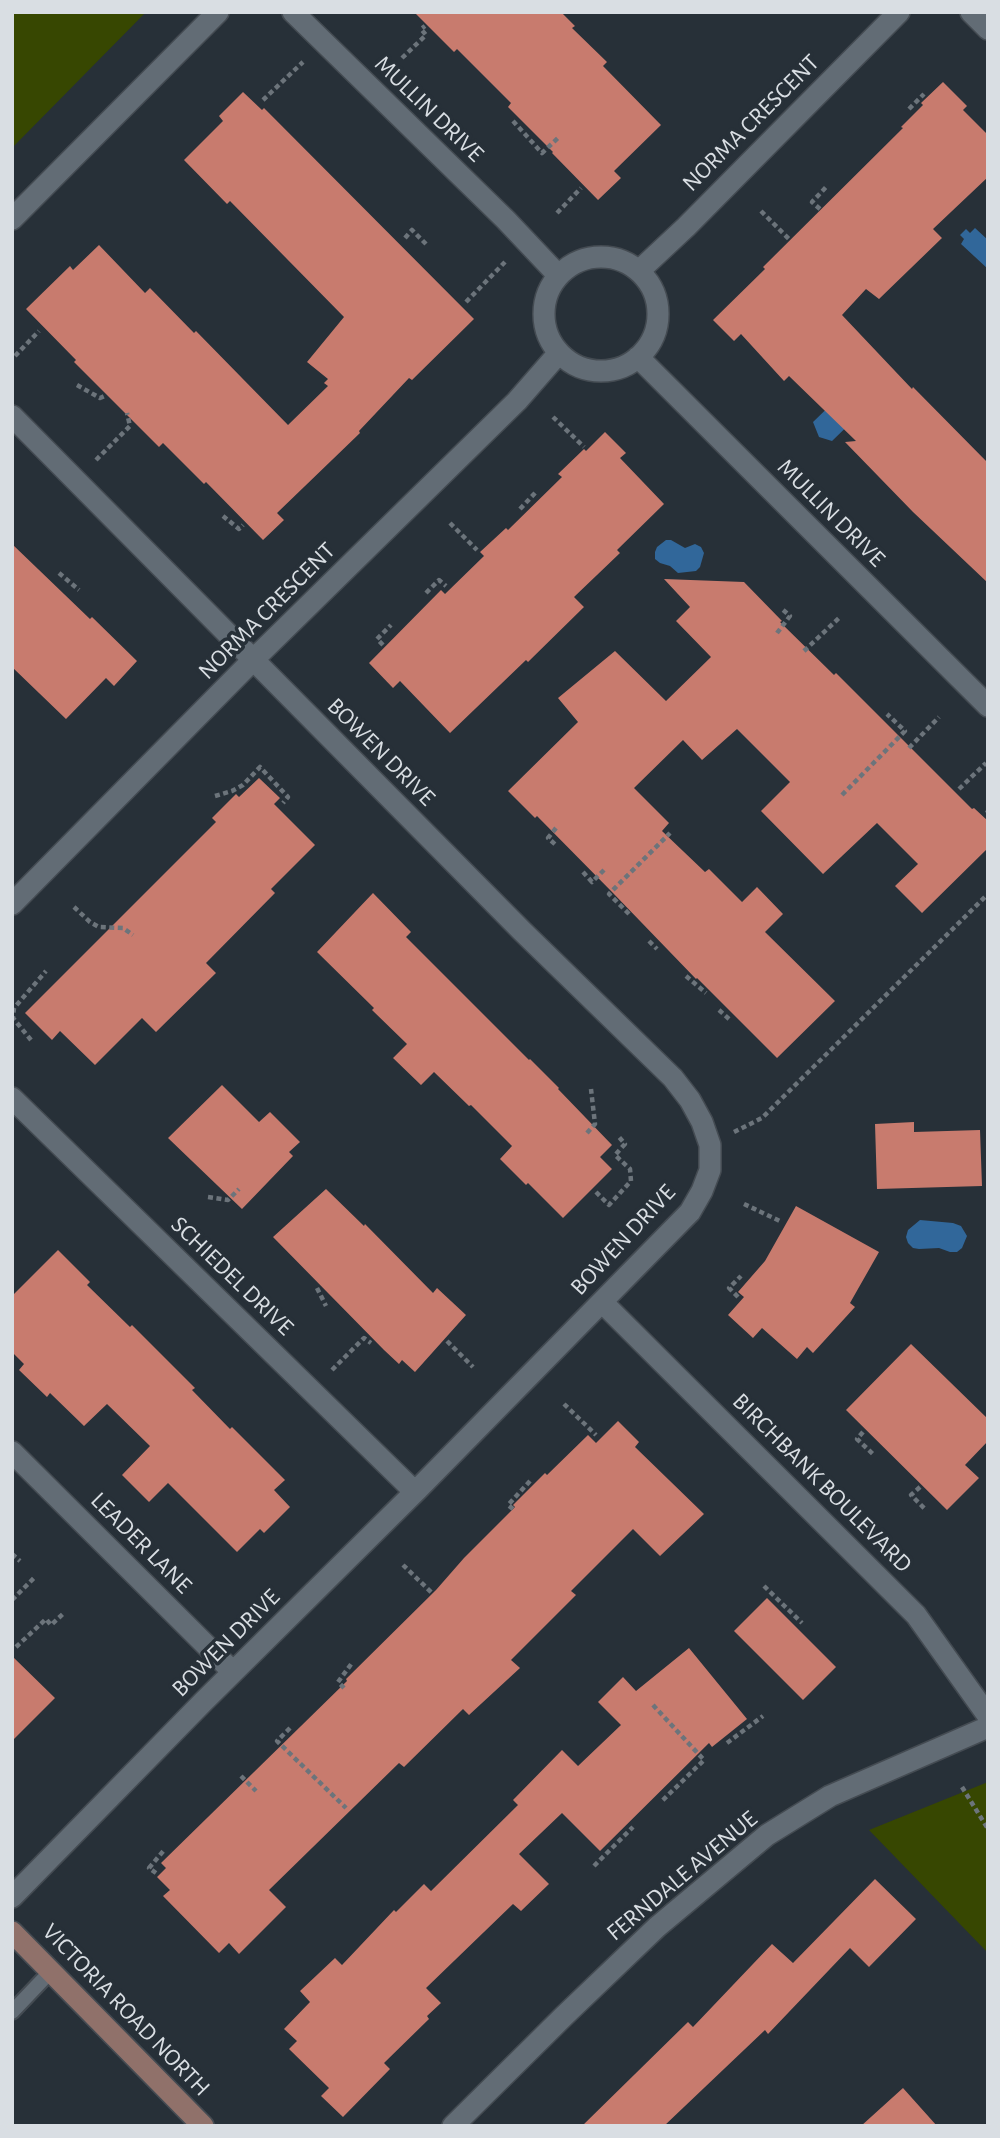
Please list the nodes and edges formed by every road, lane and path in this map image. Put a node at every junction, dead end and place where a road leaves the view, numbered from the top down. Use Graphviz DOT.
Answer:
graph roads {
  1 [pos="218,12"];
  2 [pos="293,12"];
  3 [pos="899,12"];
  4 [pos="971,12"];
  5 [pos="425,26"];
  6 [pos="988,29"];
  7 [pos="324,43"];
  8 [pos="402,58"];
  9 [pos="924,94"];
  10 [pos="263,100"];
  11 [pos="909,109"];
  12 [pos="513,121"];
  13 [pos="558,138"];
  14 [pos="828,185"];
  15 [pos="581,188"];
  16 [pos="820,209"];
  17 [pos="761,211"];
  18 [pos="557,213"];
  19 [pos="12,219"];
  20 [pos="405,238"];
  21 [pos="789,239"];
  22 [pos="525,241"];
  23 [pos="426,244"];
  24 [pos="639,271"];
  25 [pos="558,275"];
  26 [pos="466,302"];
  27 [pos="39,331"];
  28 [pos="558,354"];
  29 [pos="15,356"];
  30 [pos="638,357"];
  31 [pos="77,385"];
  32 [pos="107,395"];
  33 [pos="127,413"];
  34 [pos="12,416"];
  35 [pos="553,417"];
  36 [pos="584,447"];
  37 [pos="76,480"];
  38 [pos="536,492"];
  39 [pos="520,509"];
  40 [pos="223,516"];
  41 [pos="450,523"];
  42 [pos="243,525"];
  43 [pos="477,550"];
  44 [pos="60,573"];
  45 [pos="446,586"];
  46 [pos="79,590"];
  47 [pos="426,593"];
  48 [pos="782,609"];
  49 [pos="839,618"];
  50 [pos="391,625"];
  51 [pos="777,633"];
  52 [pos="383,645"];
  53 [pos="804,650"];
  54 [pos="253,660"];
  55 [pos="988,706"];
  56 [pos="887,714"];
  57 [pos="939,717"];
  58 [pos="909,748"];
  59 [pos="986,763"];
  60 [pos="959,789"];
  61 [pos="842,795"];
  62 [pos="215,796"];
  63 [pos="283,803"];
  64 [pos="556,828"];
  65 [pos="670,833"];
  66 [pos="557,846"];
  67 [pos="604,870"];
  68 [pos="583,872"];
  69 [pos="988,894"];
  70 [pos="12,904"];
  71 [pos="74,906"];
  72 [pos="629,914"];
  73 [pos="133,935"];
  74 [pos="649,941"];
  75 [pos="657,949"];
  76 [pos="46,971"];
  77 [pos="686,976"];
  78 [pos="706,993"];
  79 [pos="719,1010"];
  80 [pos="729,1019"];
  81 [pos="31,1040"];
  82 [pos="591,1089"];
  83 [pos="12,1098"];
  84 [pos="587,1133"];
  85 [pos="619,1137"];
  86 [pos="710,1144"];
  87 [pos="239,1189"];
  88 [pos="596,1192"];
  89 [pos="208,1197"];
  90 [pos="744,1205"];
  91 [pos="782,1222"];
  92 [pos="741,1276"];
  93 [pos="317,1288"];
  94 [pos="738,1297"];
  95 [pos="603,1302"];
  96 [pos="326,1306"];
  97 [pos="447,1341"];
  98 [pos="371,1343"];
  99 [pos="473,1367"];
  100 [pos="312,1391"];
  101 [pos="564,1404"];
  102 [pos="863,1432"];
  103 [pos="596,1435"];
  104 [pos="12,1452"];
  105 [pos="874,1455"];
  106 [pos="530,1481"];
  107 [pos="920,1487"];
  108 [pos="415,1492"];
  109 [pos="513,1509"];
  110 [pos="926,1510"];
  111 [pos="12,1554"];
  112 [pos="20,1561"];
  113 [pos="403,1565"];
  114 [pos="35,1577"];
  115 [pos="764,1586"];
  116 [pos="432,1593"];
  117 [pos="12,1600"];
  118 [pos="65,1612"];
  119 [pos="802,1623"];
  120 [pos="16,1647"];
  121 [pos="352,1663"];
  122 [pos="233,1672"];
  123 [pos="344,1688"];
  124 [pos="653,1705"];
  125 [pos="763,1716"];
  126 [pos="988,1716"];
  127 [pos="988,1727"];
  128 [pos="290,1728"];
  129 [pos="727,1743"];
  130 [pos="241,1776"];
  131 [pos="962,1787"];
  132 [pos="256,1791"];
  133 [pos="662,1801"];
  134 [pos="346,1808"];
  135 [pos="633,1827"];
  136 [pos="988,1829"];
  137 [pos="165,1849"];
  138 [pos="594,1866"];
  139 [pos="156,1874"];
  140 [pos="12,1897"];
  141 [pos="12,1932"];
  142 [pos="52,1970"];
  143 [pos="12,2012"];
  144 [pos="203,2126"];
  145 [pos="453,2126"];
  1 -- 19 [label="street"];
  2 -- 7 [label="street, MULLIN DRIVE"];
  3 -- 24 [label="street, NORMA CRESCENT"];
  4 -- 6 [label="street"];
  5 -- 8 [label="path"];
  7 -- 10 [label="path"];
  7 -- 22 [label="street, MULLIN DRIVE"];
  9 -- 11 [label="path"];
  12 -- 13 [label="path"];
  14 -- 16 [label="path"];
  15 -- 18 [label="path"];
  17 -- 21 [label="path"];
  20 -- 23 [label="path"];
  22 -- 25 [label="street, MULLIN DRIVE"];
  22 -- 26 [label="path"];
  24 -- 25 [label="street"];
  24 -- 30 [label="street"];
  25 -- 28 [label="street"];
  27 -- 29 [label="path"];
  28 -- 30 [label="street"];
  28 -- 54 [label="street, NORMA CRESCENT"];
  30 -- 55 [label="street, MULLIN DRIVE"];
  31 -- 32 [label="path"];
  33 -- 37 [label="path"];
  34 -- 37 [label="street, BOWEN DRIVE"];
  35 -- 36 [label="path"];
  37 -- 54 [label="street, BOWEN DRIVE"];
  38 -- 39 [label="path"];
  40 -- 42 [label="path"];
  41 -- 43 [label="path"];
  44 -- 46 [label="path"];
  45 -- 47 [label="path"];
  48 -- 51 [label="path"];
  49 -- 53 [label="path"];
  50 -- 52 [label="path"];
  54 -- 70 [label="street, NORMA CRESCENT"];
  54 -- 86 [label="street, BOWEN DRIVE"];
  56 -- 61 [label="path"];
  57 -- 58 [label="path"];
  59 -- 60 [label="path"];
  62 -- 63 [label="path"];
  64 -- 66 [label="path"];
  65 -- 72 [label="path"];
  67 -- 68 [label="path"];
  69 -- 86 [label="path"];
  71 -- 73 [label="path"];
  74 -- 75 [label="path"];
  76 -- 81 [label="path"];
  77 -- 78 [label="path"];
  79 -- 80 [label="path"];
  82 -- 84 [label="path"];
  83 -- 100 [label="street, SCHIEDEL DRIVE"];
  85 -- 88 [label="path"];
  86 -- 95 [label="street, BOWEN DRIVE"];
  87 -- 89 [label="path"];
  90 -- 91 [label="path"];
  92 -- 94 [label="path"];
  93 -- 96 [label="path"];
  95 -- 108 [label="street, BOWEN DRIVE"];
  95 -- 126 [label="street, BIRCHBANK BOULEVARD"];
  97 -- 99 [label="path"];
  98 -- 100 [label="path"];
  100 -- 108 [label="street, SCHIEDEL DRIVE"];
  101 -- 103 [label="path"];
  102 -- 105 [label="path"];
  104 -- 122 [label="street, LEADER LANE"];
  106 -- 109 [label="path"];
  107 -- 110 [label="path"];
  108 -- 122 [label="street, BOWEN DRIVE"];
  111 -- 112 [label="path"];
  113 -- 116 [label="path"];
  114 -- 117 [label="path"];
  115 -- 119 [label="path"];
  118 -- 120 [label="path"];
  121 -- 123 [label="path"];
  122 -- 140 [label="street, BOWEN DRIVE"];
  124 -- 133 [label="path"];
  125 -- 129 [label="path"];
  127 -- 145 [label="street, FERNDALE AVENUE"];
  128 -- 134 [label="path"];
  130 -- 132 [label="path"];
  131 -- 136 [label="path"];
  135 -- 138 [label="path"];
  137 -- 139 [label="path"];
  141 -- 142 [label="main road, VICTORIA ROAD NORTH"];
  142 -- 143 [label="lane"];
  142 -- 144 [label="main road, VICTORIA ROAD NORTH"];
}
